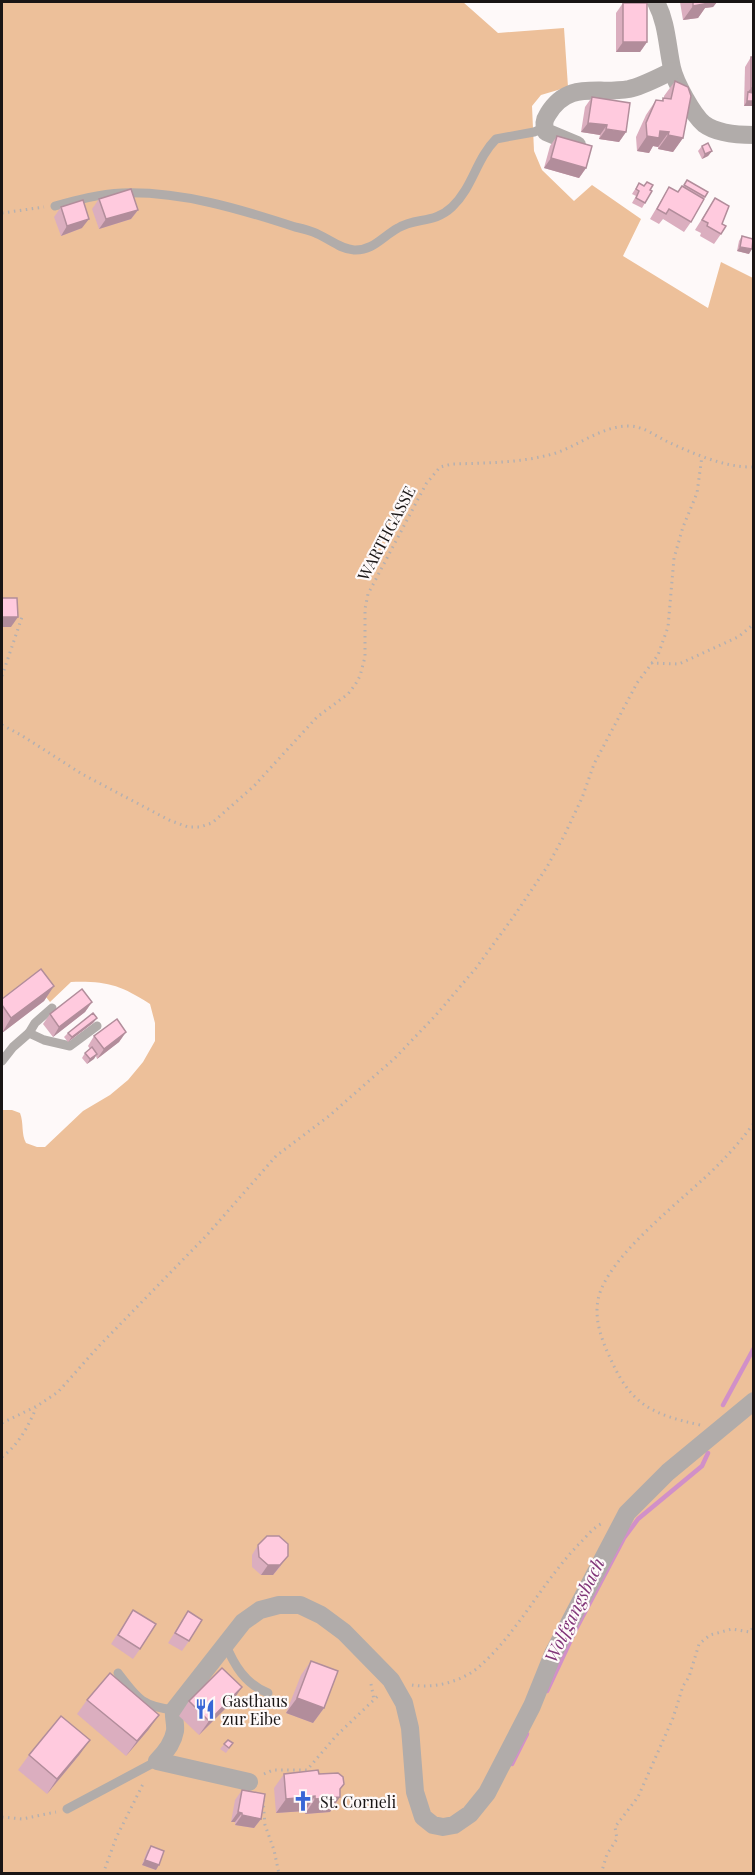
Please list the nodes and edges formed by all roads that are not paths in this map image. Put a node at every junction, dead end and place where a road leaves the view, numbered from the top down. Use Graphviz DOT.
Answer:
graph roads {
  1 [pos="656,2"];
  2 [pos="672,71"];
  3 [pos="543,128"];
  4 [pos="753,135"];
  5 [pos="577,145"];
  6 [pos="55,206"];
  7 [pos="52,1008"];
  8 [pos="97,1026"];
  9 [pos="29,1034"];
  10 [pos="2,1062"];
  11 [pos="753,1401"];
  12 [pos="225,1643"];
  13 [pos="118,1673"];
  14 [pos="268,1693"];
  15 [pos="174,1710"];
  16 [pos="157,1761"];
  17 [pos="249,1782"];
  18 [pos="67,1809"];
  1 -- 2 [label="street"];
  2 -- 3 [label="street"];
  2 -- 4 [label="street"];
  3 -- 5 [label="street"];
  3 -- 6 [label="lane"];
  7 -- 9 [label="lane"];
  8 -- 9 [label="lane"];
  9 -- 10 [label="lane"];
  11 -- 12 [label="street"];
  12 -- 14 [label="lane"];
  12 -- 15 [label="street"];
  13 -- 15 [label="lane"];
  15 -- 16 [label="street"];
  16 -- 17 [label="street"];
  16 -- 18 [label="lane"];
}
